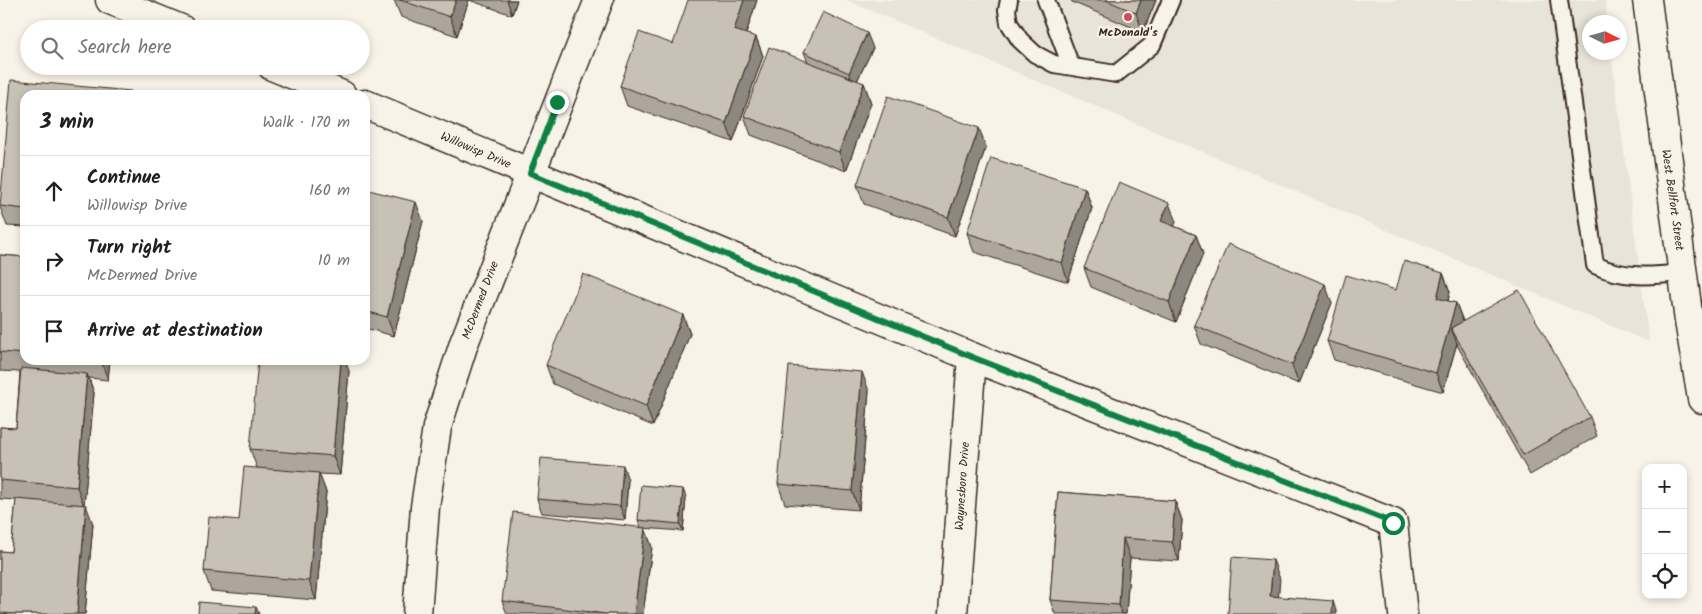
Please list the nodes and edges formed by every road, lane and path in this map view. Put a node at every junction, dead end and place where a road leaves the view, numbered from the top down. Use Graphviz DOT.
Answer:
graph roads {
  1 [pos="110,0"];
  2 [pos="599,0"];
  3 [pos="1009,0"];
  4 [pos="1046,0"];
  5 [pos="1171,0"];
  6 [pos="1559,0"];
  7 [pos="1647,0"];
  8 [pos="158,20"];
  9 [pos="1071,66"];
  10 [pos="294,75"];
  11 [pos="330,90"];
  12 [pos="370,106"];
  13 [pos="530,173"];
  14 [pos="1693,273"];
  15 [pos="972,357"];
  16 [pos="1702,399"];
  17 [pos="417,614"];
  18 [pos="953,614"];
  19 [pos="1402,614"];
  1 -- 8 [label="street"];
  2 -- 13 [label="street, McDermed Drive"];
  3 -- 9 [label="lane"];
  4 -- 9 [label="lane"];
  5 -- 9 [label="lane"];
  6 -- 14 [label="lane"];
  7 -- 14 [label="street, West Bellfort Street"];
  10 -- 11 [label="street"];
  12 -- 13 [label="street, Willowisp Drive"];
  13 -- 15 [label="street, Willowisp Drive"];
  13 -- 17 [label="street, McDermed Drive"];
  14 -- 16 [label="street, West Bellfort Street"];
  15 -- 18 [label="street, Waynesboro Drive"];
  15 -- 19 [label="street, Willowisp Drive"];
}
